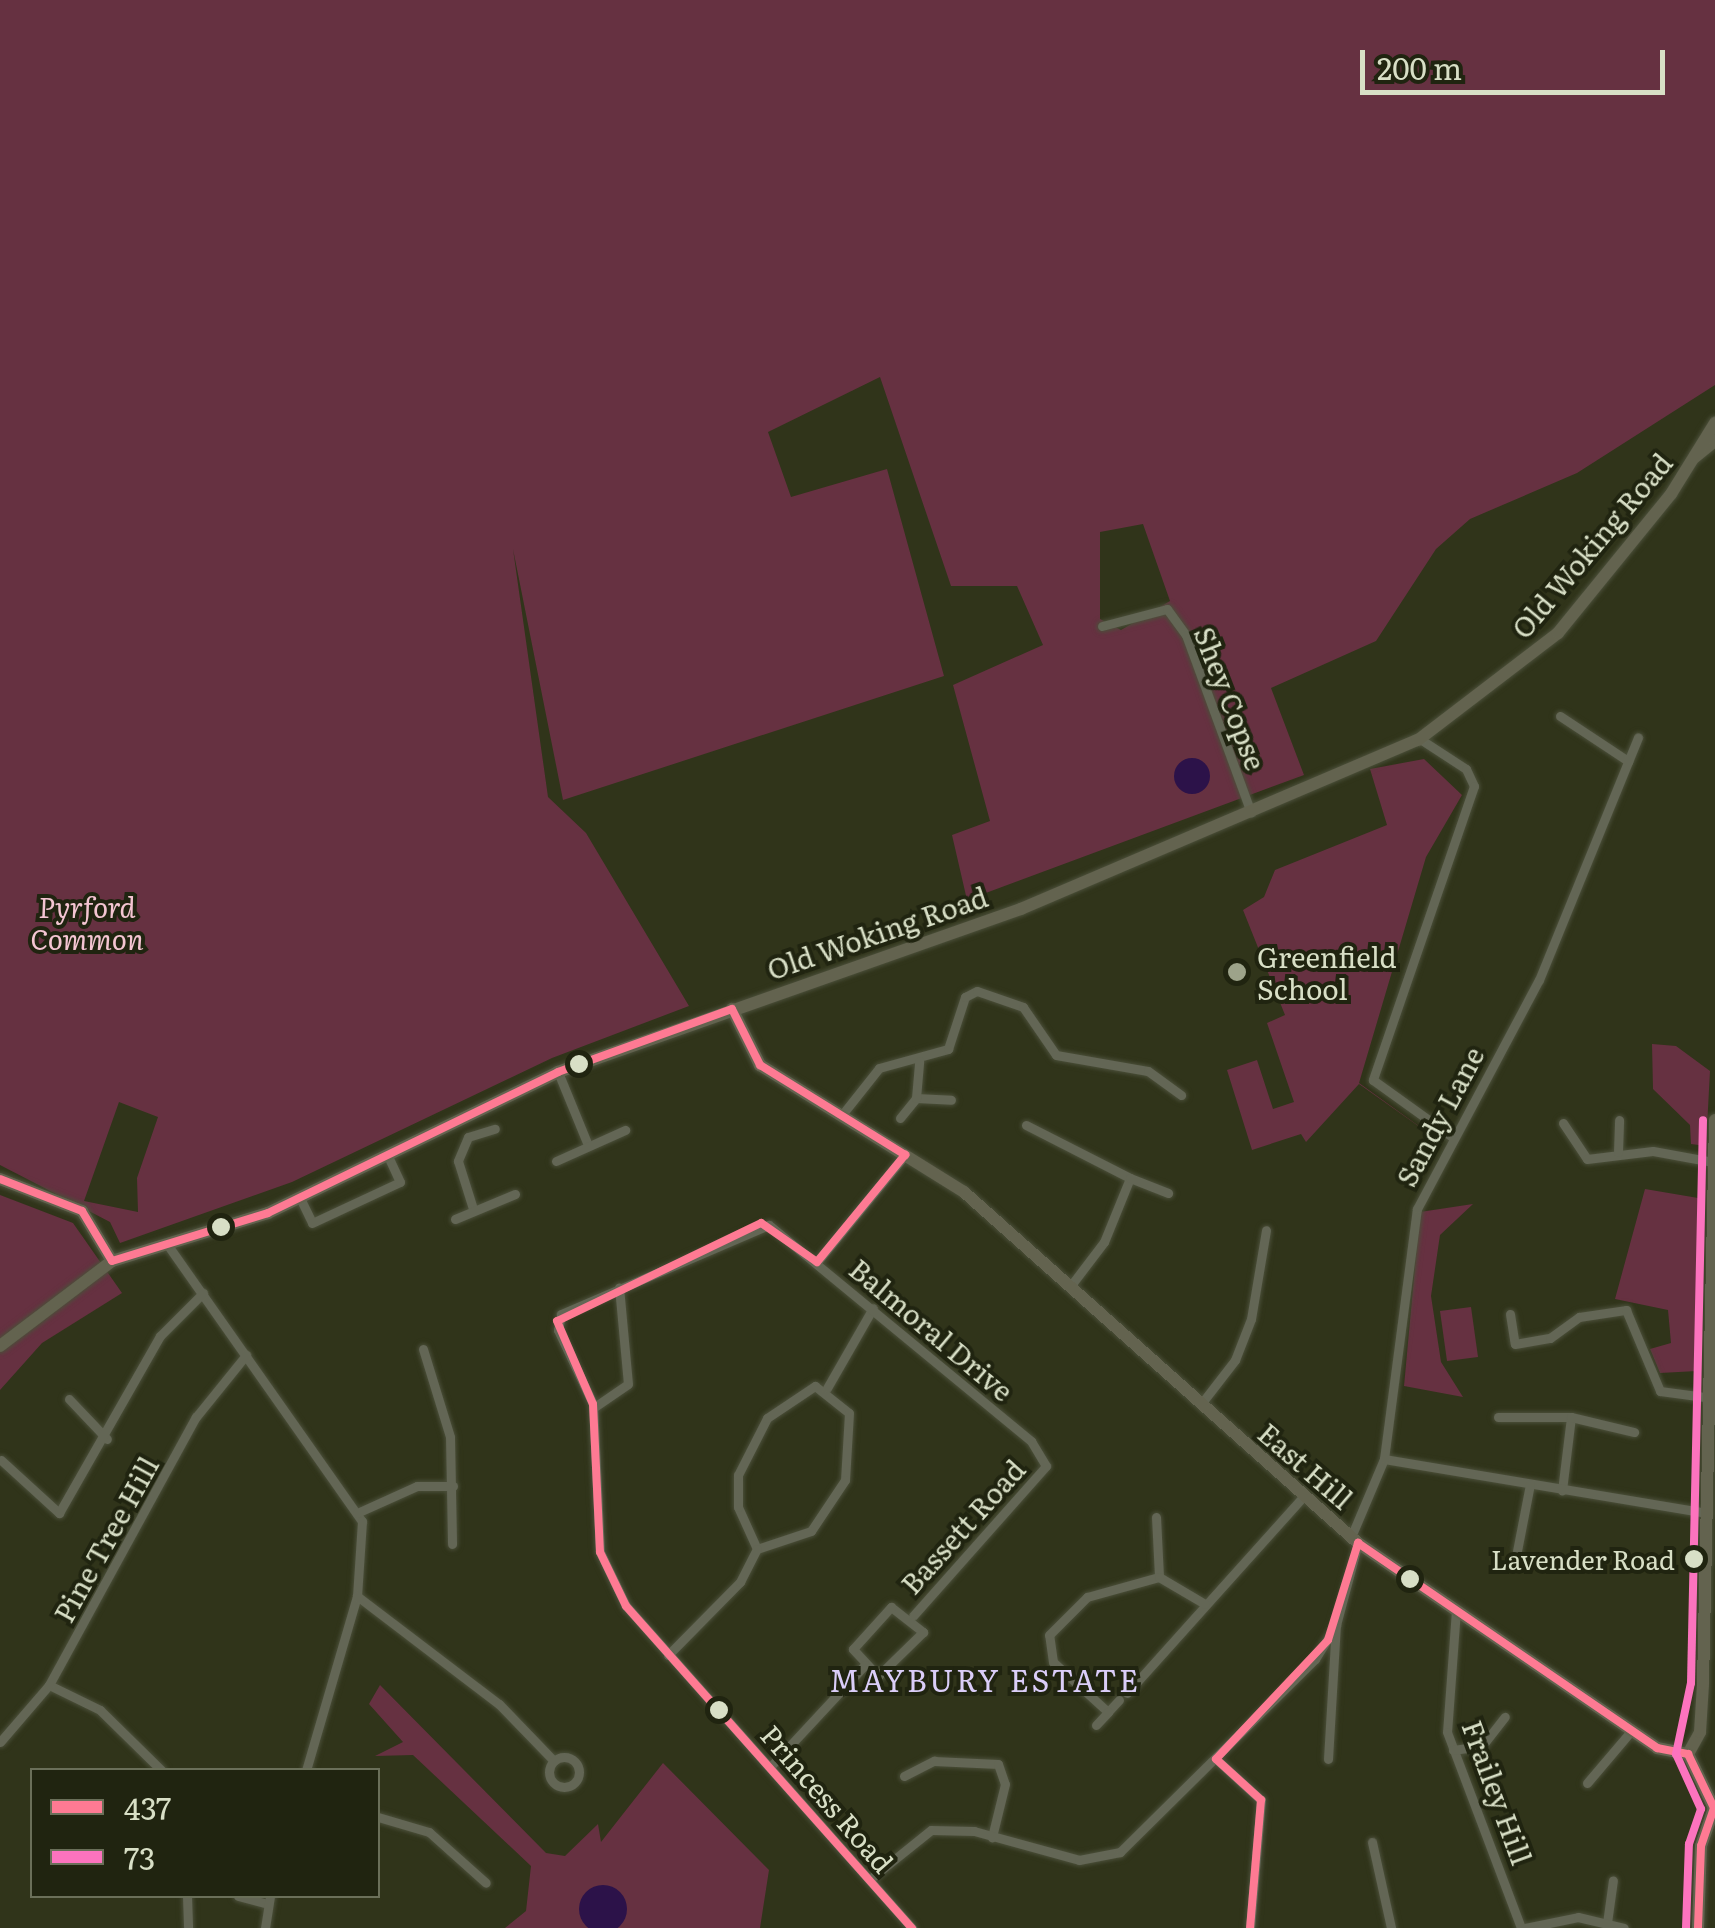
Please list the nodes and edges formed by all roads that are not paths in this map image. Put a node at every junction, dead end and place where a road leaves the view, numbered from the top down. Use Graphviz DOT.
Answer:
graph roads {
  1 [pos="1715,423"];
  2 [pos="1715,440"];
  3 [pos="1696,457"];
  4 [pos="1102,626"];
  5 [pos="1560,716"];
  6 [pos="1638,736"];
  7 [pos="1420,739"];
  8 [pos="1628,761"];
  9 [pos="1251,814"];
  10 [pos="732,1009"];
  11 [pos="919,1061"];
  12 [pos="558,1072"];
  13 [pos="1181,1095"];
  14 [pos="916,1098"];
  15 [pos="951,1100"];
  16 [pos="464,1115"];
  17 [pos="841,1116"];
  18 [pos="900,1118"];
  19 [pos="1619,1120"];
  20 [pos="1715,1120"];
  21 [pos="1564,1123"];
  22 [pos="1026,1125"];
  23 [pos="495,1129"];
  24 [pos="626,1130"];
  25 [pos="1451,1136"];
  26 [pos="468,1137"];
  27 [pos="1715,1137"];
  28 [pos="588,1144"];
  29 [pos="1618,1152"];
  30 [pos="905,1155"];
  31 [pos="388,1156"];
  32 [pos="556,1162"];
  33 [pos="1713,1162"];
  34 [pos="1130,1178"];
  35 [pos="0,1179"];
  36 [pos="1168,1193"];
  37 [pos="516,1194"];
  38 [pos="301,1200"];
  39 [pos="472,1208"];
  40 [pos="456,1219"];
  41 [pos="1266,1230"];
  42 [pos="167,1244"];
  43 [pos="1712,1258"];
  44 [pos="112,1260"];
  45 [pos="817,1262"];
  46 [pos="1072,1284"];
  47 [pos="619,1287"];
  48 [pos="203,1293"];
  49 [pos="873,1308"];
  50 [pos="1510,1314"];
  51 [pos="0,1346"];
  52 [pos="423,1349"];
  53 [pos="246,1356"];
  54 [pos="828,1388"];
  55 [pos="1705,1397"];
  56 [pos="69,1398"];
  57 [pos="1201,1404"];
  58 [pos="593,1408"];
  59 [pos="1498,1417"];
  60 [pos="1572,1417"];
  61 [pos="1634,1432"];
  62 [pos="106,1440"];
  63 [pos="1384,1459"];
  64 [pos="1,1460"];
  65 [pos="1046,1466"];
  66 [pos="1530,1484"];
  67 [pos="453,1486"];
  68 [pos="1562,1490"];
  69 [pos="1303,1497"];
  70 [pos="357,1513"];
  71 [pos="1706,1513"];
  72 [pos="1156,1517"];
  73 [pos="1355,1540"];
  74 [pos="452,1544"];
  75 [pos="757,1550"];
  76 [pos="1517,1550"];
  77 [pos="1159,1577"];
  78 [pos="357,1596"];
  79 [pos="1205,1604"];
  80 [pos="1456,1610"];
  81 [pos="1710,1613"];
  82 [pos="913,1616"];
  83 [pos="1336,1625"];
  84 [pos="668,1656"];
  85 [pos="865,1664"];
  86 [pos="49,1686"];
  87 [pos="1108,1712"];
  88 [pos="1505,1717"];
  89 [pos="1096,1725"];
  90 [pos="1632,1730"];
  91 [pos="0,1742"];
  92 [pos="1453,1750"];
  93 [pos="1688,1754"];
  94 [pos="1328,1758"];
  95 [pos="1216,1759"];
  96 [pos="554,1761"];
  97 [pos="771,1766"];
  98 [pos="159,1768"];
  99 [pos="307,1768"];
  100 [pos="904,1776"];
  101 [pos="1587,1783"];
  102 [pos="1715,1808"];
  103 [pos="380,1818"];
  104 [pos="992,1837"];
  105 [pos="1372,1842"];
  106 [pos="870,1879"];
  107 [pos="1612,1880"];
  108 [pos="486,1883"];
  109 [pos="187,1898"];
  110 [pos="269,1900"];
  111 [pos="1578,1922"];
  112 [pos="1607,1924"];
  113 [pos="188,1928"];
  114 [pos="265,1928"];
  115 [pos="912,1928"];
  116 [pos="1250,1928"];
  117 [pos="1391,1928"];
  118 [pos="1523,1928"];
  119 [pos="1624,1928"];
  120 [pos="1698,1928"];
  1 -- 3 [label="street, Old Woking Road"];
  2 -- 3 [label="street, Old Woking Road"];
  3 -- 7 [label="street, Old Woking Road"];
  4 -- 9 [label="street, Shey Copse"];
  5 -- 8 [label="street"];
  6 -- 8 [label="street, Sandy Lane"];
  7 -- 9 [label="street, Old Woking Road"];
  7 -- 25 [label="street"];
  8 -- 25 [label="street, Sandy Lane"];
  9 -- 10 [label="street, Old Woking Road"];
  10 -- 12 [label="street, Old Woking Road"];
  10 -- 17 [label="street, East Hill"];
  11 -- 13 [label="street"];
  11 -- 14 [label="street"];
  11 -- 17 [label="street"];
  12 -- 16 [label="street, Old Woking Road"];
  12 -- 28 [label="street"];
  14 -- 15 [label="street"];
  14 -- 18 [label="street"];
  16 -- 26 [label="street"];
  16 -- 31 [label="street, Old Woking Road"];
  17 -- 30 [label="street, East Hill"];
  19 -- 29 [label="street"];
  20 -- 27 [label="street"];
  21 -- 29 [label="street"];
  22 -- 34 [label="street"];
  23 -- 26 [label="street"];
  24 -- 28 [label="street"];
  25 -- 63 [label="street, Sandy Lane"];
  26 -- 39 [label="street"];
  27 -- 33 [label="street"];
  28 -- 32 [label="street"];
  29 -- 33 [label="street"];
  30 -- 45 [label="street"];
  30 -- 46 [label="street, East Hill"];
  31 -- 38 [label="street, Old Woking Road"];
  31 -- 38 [label="street"];
  33 -- 43 [label="street"];
  34 -- 36 [label="street"];
  34 -- 46 [label="street"];
  35 -- 44 [label="street"];
  37 -- 39 [label="street"];
  38 -- 42 [label="street, Old Woking Road"];
  39 -- 40 [label="street"];
  41 -- 57 [label="street"];
  42 -- 44 [label="street, Old Woking Road"];
  42 -- 48 [label="street"];
  43 -- 55 [label="street"];
  44 -- 51 [label="street, Old Woking Road"];
  45 -- 47 [label="street, Balmoral Drive"];
  45 -- 49 [label="street, Balmoral Drive"];
  46 -- 57 [label="street, East Hill"];
  47 -- 58 [label="street"];
  47 -- 58 [label="street, Balmoral Drive"];
  48 -- 53 [label="street"];
  48 -- 62 [label="street"];
  49 -- 54 [label="street"];
  49 -- 65 [label="street, Balmoral Drive"];
  50 -- 55 [label="street"];
  52 -- 67 [label="street"];
  53 -- 70 [label="street"];
  53 -- 86 [label="street, Pine Tree Hill"];
  54 -- 75 [label="street"];
  54 -- 75 [label="street"];
  55 -- 71 [label="street"];
  56 -- 62 [label="street"];
  57 -- 69 [label="street, East Hill"];
  58 -- 84 [label="street, Balmoral Drive"];
  59 -- 60 [label="street"];
  60 -- 61 [label="street"];
  60 -- 68 [label="street"];
  62 -- 64 [label="street"];
  63 -- 66 [label="street"];
  63 -- 73 [label="street, Sandy Lane"];
  65 -- 82 [label="street, Bassett Road"];
  66 -- 68 [label="street"];
  66 -- 76 [label="street"];
  67 -- 70 [label="street"];
  67 -- 74 [label="street"];
  68 -- 71 [label="street"];
  69 -- 73 [label="street, East Hill"];
  69 -- 79 [label="street"];
  70 -- 78 [label="street"];
  71 -- 81 [label="street"];
  72 -- 77 [label="street"];
  73 -- 80 [label="street, East Hill"];
  73 -- 83 [label="street, Sandy Lane"];
  75 -- 84 [label="street"];
  77 -- 79 [label="street"];
  77 -- 87 [label="street"];
  78 -- 96 [label="street"];
  78 -- 99 [label="street"];
  79 -- 87 [label="street"];
  80 -- 90 [label="street, East Hill"];
  80 -- 92 [label="street, Frailey Hill"];
  81 -- 93 [label="street"];
  82 -- 85 [label="street, Bassett Road"];
  82 -- 85 [label="street, Bassett Road"];
  83 -- 94 [label="street"];
  83 -- 95 [label="street"];
  84 -- 97 [label="street, Princess Road"];
  85 -- 97 [label="street"];
  86 -- 91 [label="street, Pine Tree Hill"];
  86 -- 98 [label="street"];
  87 -- 89 [label="street"];
  88 -- 92 [label="street"];
  90 -- 93 [label="street, East Hill"];
  90 -- 101 [label="street"];
  92 -- 118 [label="street, Frailey Hill"];
  93 -- 102 [label="street"];
  95 -- 104 [label="street"];
  95 -- 116 [label="street"];
  97 -- 106 [label="street, Princess Road"];
  100 -- 104 [label="street"];
  102 -- 120 [label="street"];
  103 -- 108 [label="street"];
  104 -- 106 [label="street"];
  105 -- 117 [label="street"];
  106 -- 115 [label="street, Princess Road"];
  107 -- 112 [label="street"];
  109 -- 113 [label="street"];
  110 -- 114 [label="street"];
  111 -- 112 [label="street"];
  111 -- 118 [label="street"];
  112 -- 119 [label="street"];
}
